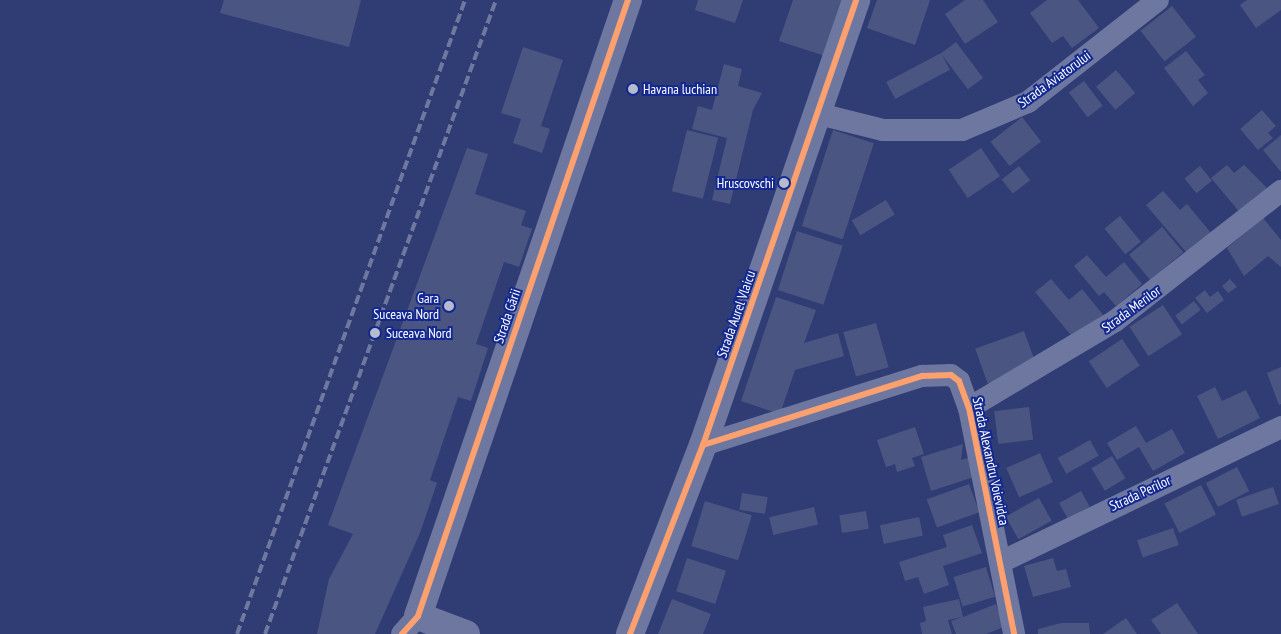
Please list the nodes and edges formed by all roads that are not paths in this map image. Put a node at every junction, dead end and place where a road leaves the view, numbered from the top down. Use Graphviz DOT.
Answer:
graph roads {
  1 [pos="628,0"];
  2 [pos="856,0"];
  3 [pos="1158,0"];
  4 [pos="819,114"];
  5 [pos="1281,191"];
  6 [pos="969,408"];
  7 [pos="1281,428"];
  8 [pos="704,444"];
  9 [pos="1000,562"];
  10 [pos="410,625"];
  11 [pos="466,634"];
  12 [pos="630,634"];
  13 [pos="1014,634"];
  1 -- 10 [label="street, Strada Gării"];
  2 -- 4 [label="street, Strada Aurel Vlaicu"];
  3 -- 4 [label="street, Strada Aviatorului"];
  4 -- 8 [label="street, Strada Aurel Vlaicu"];
  5 -- 6 [label="street, Strada Merilor"];
  6 -- 8 [label="street, Strada Alexandru Voievidca"];
  6 -- 9 [label="street, Strada Alexandru Voievidca"];
  7 -- 9 [label="street, Strada Perilor"];
  8 -- 12 [label="street, Strada Aurel Vlaicu"];
  9 -- 13 [label="street, Strada Alexandru Voievidca"];
  10 -- 11 [label="street"];
}
